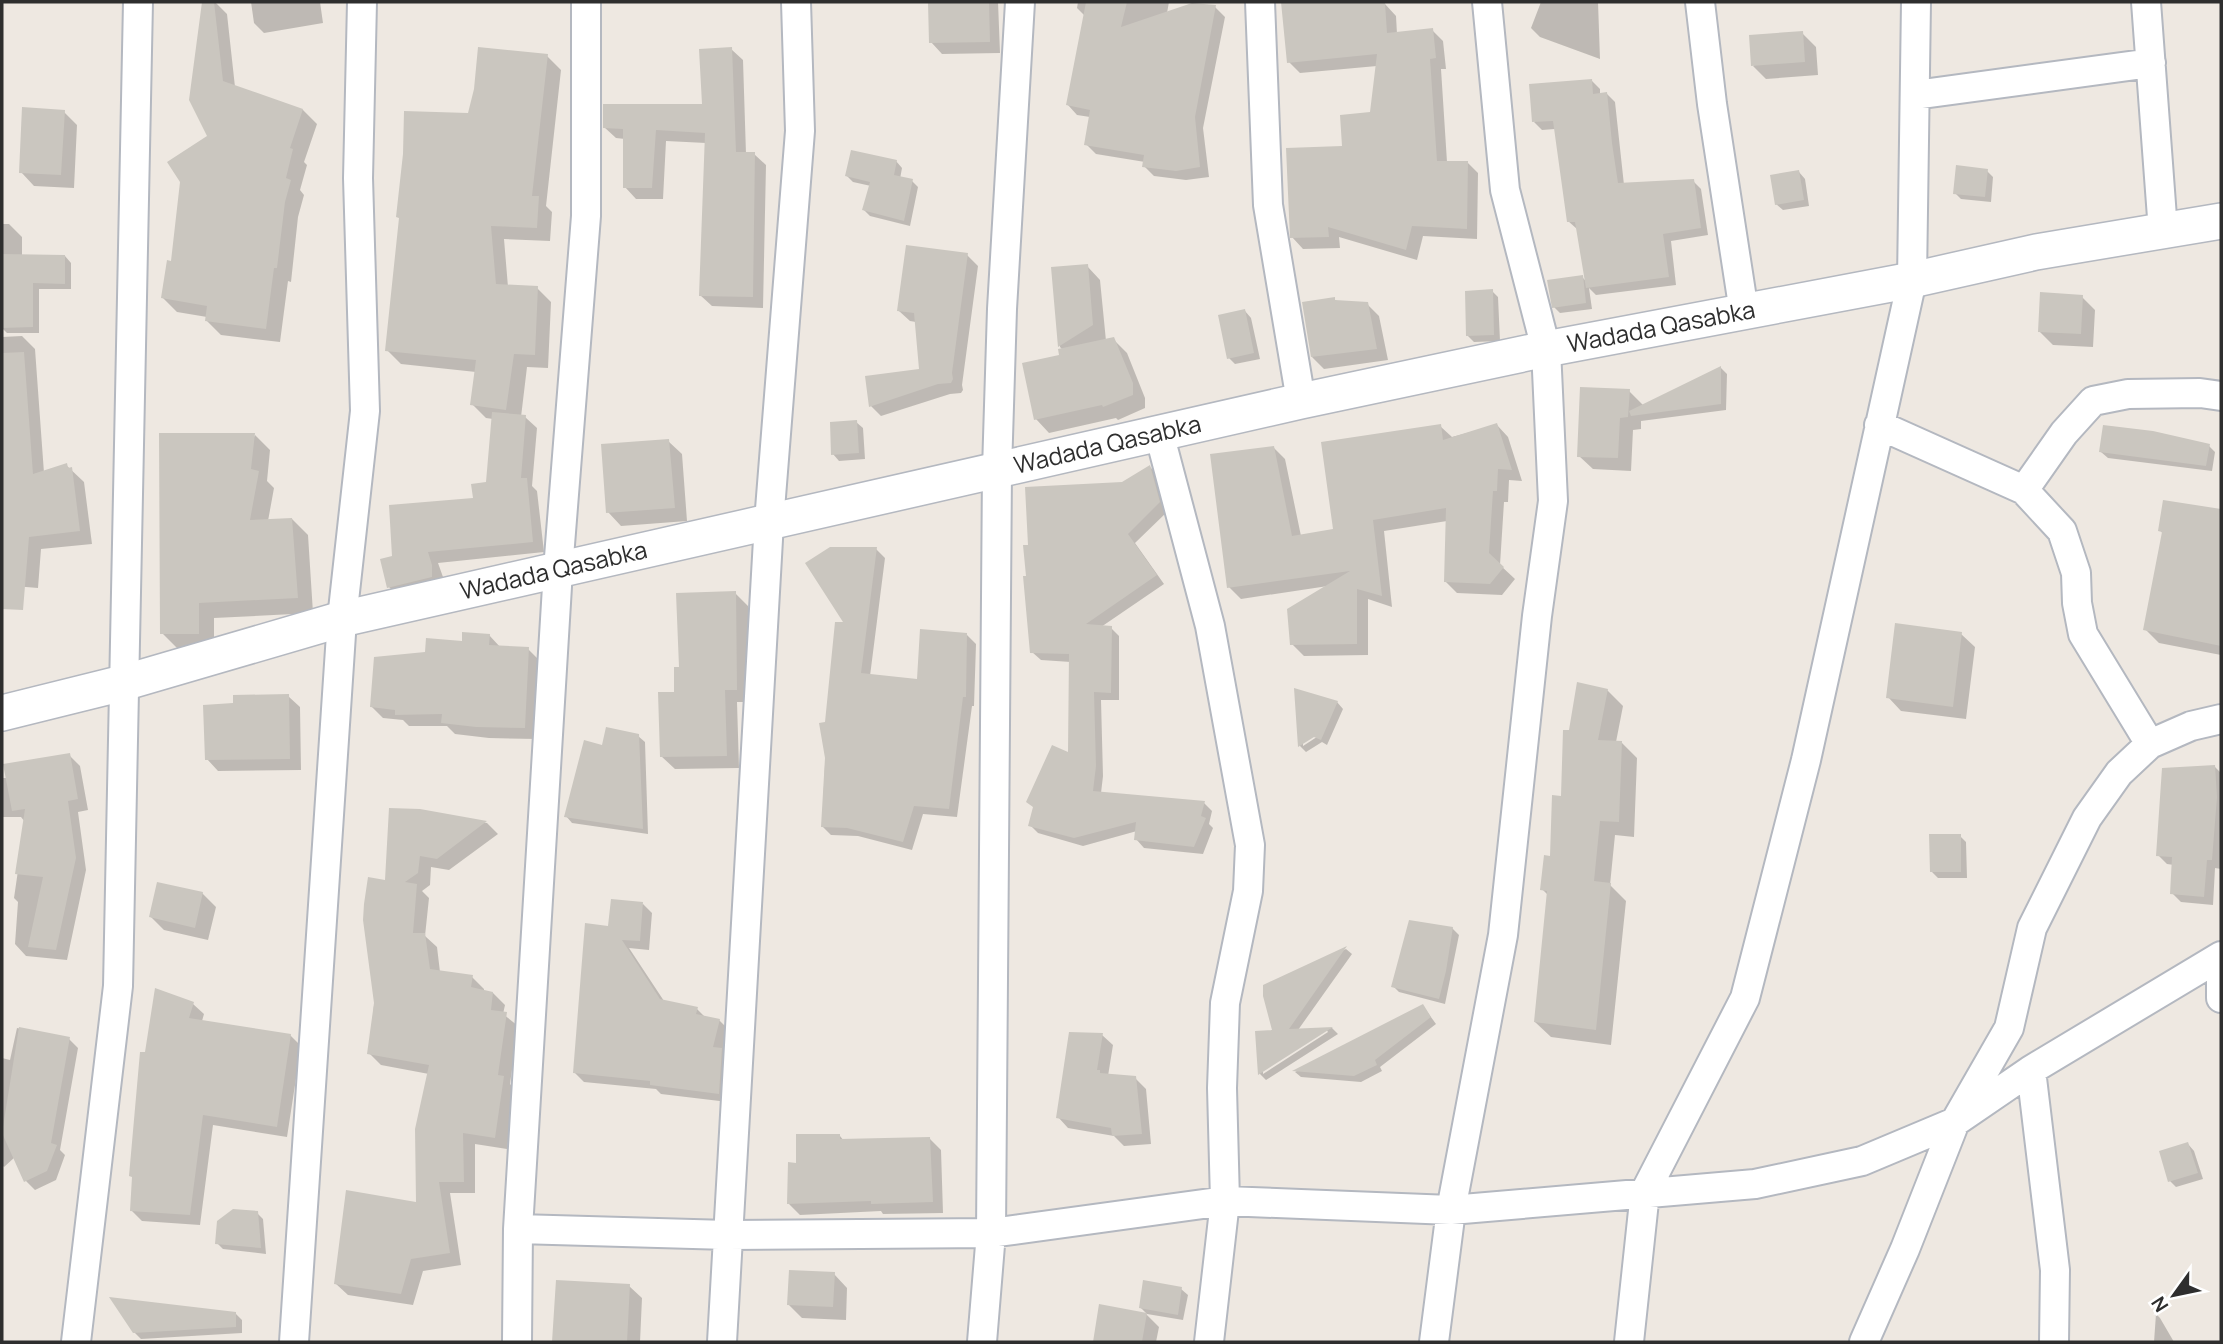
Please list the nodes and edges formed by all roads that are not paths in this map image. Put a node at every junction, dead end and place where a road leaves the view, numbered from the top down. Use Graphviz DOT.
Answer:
graph roads {
  1 [pos="138,2"];
  2 [pos="362,2"];
  3 [pos="586,2"];
  4 [pos="796,2"];
  5 [pos="1020,2"];
  6 [pos="1260,2"];
  7 [pos="1487,2"];
  8 [pos="1700,2"];
  9 [pos="1916,2"];
  10 [pos="2146,2"];
  11 [pos="2151,62"];
  12 [pos="1915,95"];
  13 [pos="2221,221"];
  14 [pos="2163,231"];
  15 [pos="1912,280"];
  16 [pos="1744,312"];
  17 [pos="1546,349"];
  18 [pos="2221,396"];
  19 [pos="1301,401"];
  20 [pos="1880,425"];
  21 [pos="1159,433"];
  22 [pos="998,470"];
  23 [pos="2024,490"];
  24 [pos="769,522"];
  25 [pos="558,570"];
  26 [pos="342,619"];
  27 [pos="124,683"];
  28 [pos="2,713"];
  29 [pos="2221,719"];
  30 [pos="2150,744"];
  31 [pos="2221,956"];
  32 [pos="2221,968"];
  33 [pos="2221,998"];
  34 [pos="2031,1070"];
  35 [pos="1955,1122"];
  36 [pos="1645,1192"];
  37 [pos="1225,1201"];
  38 [pos="1451,1210"];
  39 [pos="518,1229"];
  40 [pos="992,1233"];
  41 [pos="728,1236"];
  42 [pos="76,1342"];
  43 [pos="294,1342"];
  44 [pos="517,1342"];
  45 [pos="722,1342"];
  46 [pos="982,1342"];
  47 [pos="1209,1342"];
  48 [pos="1434,1342"];
  49 [pos="1629,1342"];
  50 [pos="1864,1342"];
  51 [pos="2054,1342"];
  1 -- 27 [label="street"];
  2 -- 26 [label="street"];
  3 -- 25 [label="street"];
  4 -- 24 [label="street"];
  5 -- 22 [label="street"];
  6 -- 19 [label="street"];
  7 -- 17 [label="street"];
  8 -- 16 [label="street"];
  9 -- 12 [label="street"];
  10 -- 11 [label="street"];
  11 -- 12 [label="street"];
  11 -- 14 [label="street"];
  12 -- 15 [label="street"];
  13 -- 14 [label="street, Wadada Qasabka"];
  14 -- 15 [label="street, Wadada Qasabka"];
  15 -- 16 [label="street, Wadada Qasabka"];
  15 -- 20 [label="street"];
  16 -- 17 [label="street, Wadada Qasabka"];
  17 -- 19 [label="street, Wadada Qasabka"];
  17 -- 38 [label="street"];
  18 -- 23 [label="street"];
  19 -- 21 [label="street, Wadada Qasabka"];
  20 -- 23 [label="street"];
  20 -- 36 [label="street"];
  21 -- 22 [label="street, Wadada Qasabka"];
  21 -- 37 [label="street"];
  22 -- 24 [label="street, Wadada Qasabka"];
  22 -- 40 [label="street"];
  23 -- 30 [label="street"];
  24 -- 25 [label="street, Wadada Qasabka"];
  24 -- 41 [label="street"];
  25 -- 26 [label="street, Wadada Qasabka"];
  25 -- 39 [label="street"];
  26 -- 27 [label="street, Wadada Qasabka"];
  26 -- 43 [label="street"];
  27 -- 28 [label="street, Wadada Qasabka"];
  27 -- 42 [label="street"];
  29 -- 30 [label="street"];
  30 -- 35 [label="street"];
  31 -- 34 [label="street"];
  32 -- 33 [label="street"];
  34 -- 35 [label="street"];
  34 -- 51 [label="street"];
  35 -- 36 [label="street"];
  35 -- 50 [label="street"];
  36 -- 38 [label="street"];
  36 -- 49 [label="street"];
  37 -- 38 [label="street"];
  37 -- 40 [label="street"];
  37 -- 47 [label="street"];
  38 -- 48 [label="street"];
  39 -- 41 [label="street"];
  39 -- 44 [label="street"];
  40 -- 41 [label="street"];
  40 -- 46 [label="street"];
  41 -- 45 [label="street"];
}
